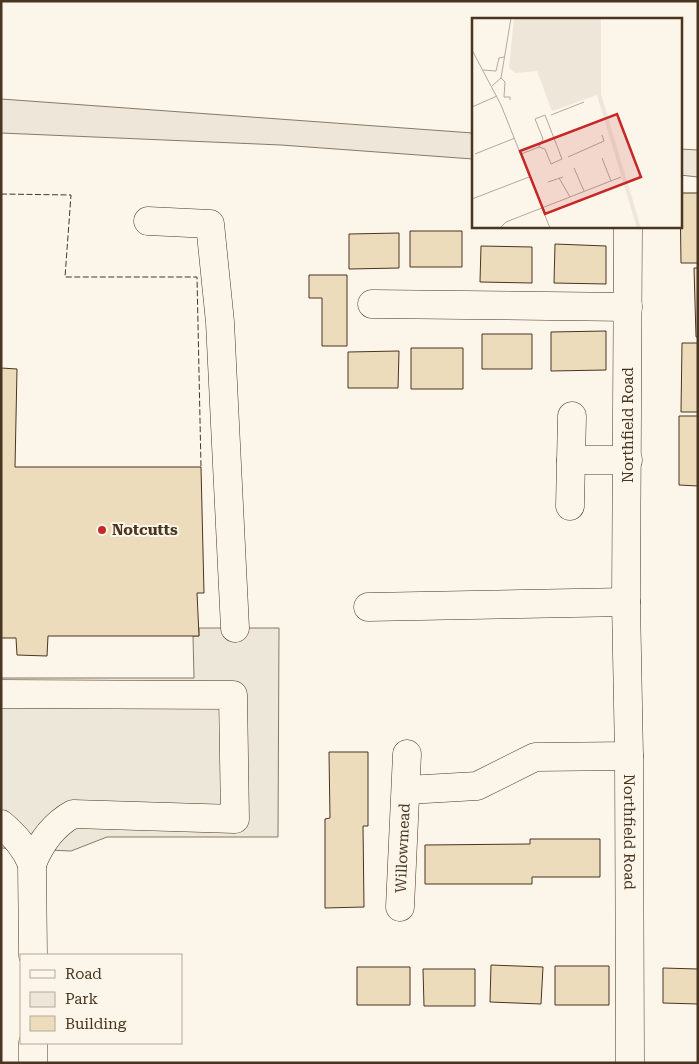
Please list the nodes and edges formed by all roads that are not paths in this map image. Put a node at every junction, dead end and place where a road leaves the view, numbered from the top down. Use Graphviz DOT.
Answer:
graph roads {
  1 [pos="148,221"];
  2 [pos="628,228"];
  3 [pos="372,304"];
  4 [pos="628,307"];
  5 [pos="572,416"];
  6 [pos="571,460"];
  7 [pos="628,460"];
  8 [pos="570,506"];
  9 [pos="626,602"];
  10 [pos="368,607"];
  11 [pos="235,628"];
  12 [pos="1,694"];
  13 [pos="407,754"];
  14 [pos="629,756"];
  15 [pos="407,790"];
  16 [pos="1,824"];
  17 [pos="32,864"];
  18 [pos="400,908"];
  19 [pos="33,954"];
  20 [pos="33,1044"];
  21 [pos="33,1063"];
  22 [pos="630,1063"];
  1 -- 11 [label="street"];
  2 -- 4 [label="street, Northfield Road"];
  3 -- 4 [label="street"];
  4 -- 7 [label="street, Northfield Road"];
  5 -- 6 [label="street"];
  6 -- 7 [label="street"];
  6 -- 8 [label="street"];
  7 -- 9 [label="street, Northfield Road"];
  9 -- 10 [label="street"];
  9 -- 14 [label="street, Northfield Road"];
  12 -- 17 [label="street"];
  13 -- 15 [label="street, Willowmead"];
  14 -- 15 [label="street, Willowmead"];
  14 -- 22 [label="street, Northfield Road"];
  15 -- 18 [label="street, Willowmead"];
  16 -- 17 [label="street"];
  17 -- 19 [label="street"];
  20 -- 21 [label="street"];
}
